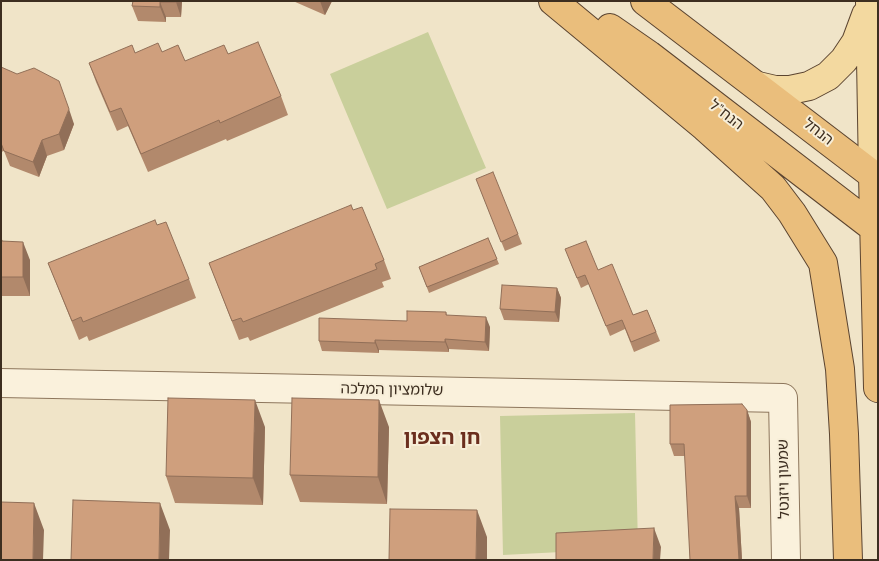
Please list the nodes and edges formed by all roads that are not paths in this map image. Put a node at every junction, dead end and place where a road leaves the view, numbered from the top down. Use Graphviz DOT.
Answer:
graph roads {
  1 [pos="553,1"];
  2 [pos="572,1"];
  3 [pos="645,1"];
  4 [pos="870,1"];
  5 [pos="758,86"];
  6 [pos="875,176"];
  7 [pos="876,230"];
  8 [pos="1,383"];
  9 [pos="878,388"];
  10 [pos="783,398"];
  11 [pos="786,560"];
  12 [pos="848,560"];
  1 -- 12 [label="highway"];
  2 -- 7 [label="highway, הנח\"ל"];
  3 -- 5 [label="highway"];
  4 -- 5 [label="main road"];
  4 -- 6 [label="main road"];
  5 -- 6 [label="highway, הנחל"];
  6 -- 7 [label="highway"];
  7 -- 9 [label="highway"];
  8 -- 10 [label="street, שלומציון המלכה"];
  10 -- 11 [label="street, שמעון ויזנטל"];
}
